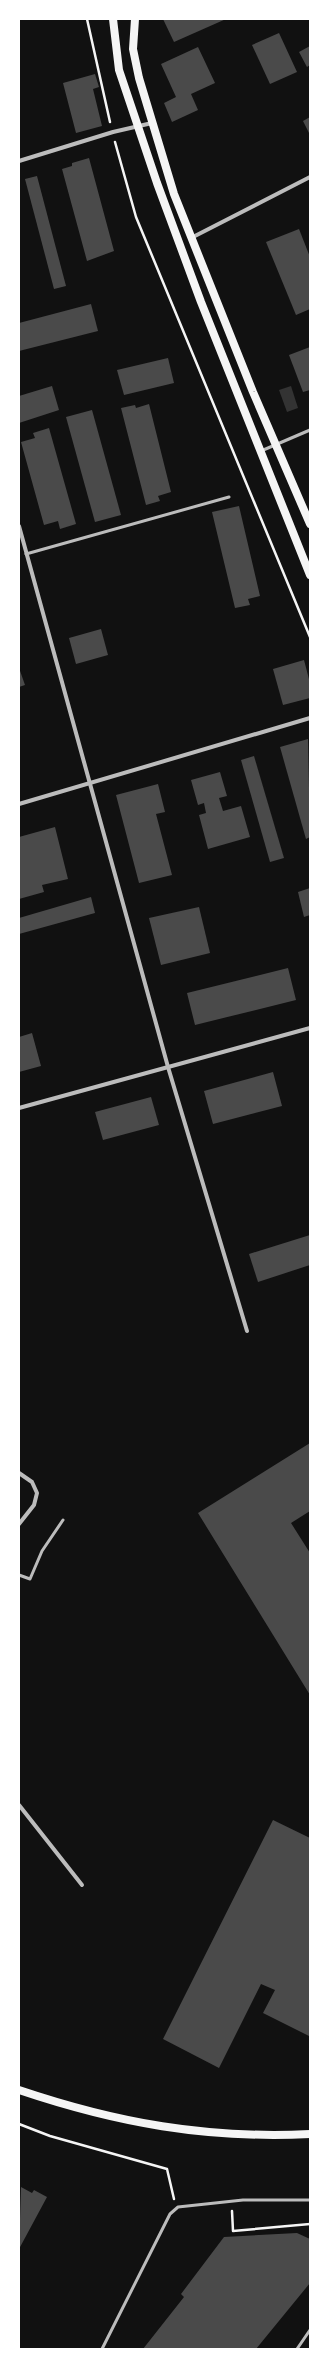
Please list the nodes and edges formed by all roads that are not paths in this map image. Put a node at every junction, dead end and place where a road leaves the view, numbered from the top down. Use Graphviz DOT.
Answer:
graph roads {
  1 [pos="113,19"];
  2 [pos="135,19"];
  3 [pos="152,123"];
  4 [pos="138,126"];
  5 [pos="19,161"];
  6 [pos="310,177"];
  7 [pos="191,238"];
  8 [pos="310,430"];
  9 [pos="276,444"];
  10 [pos="261,451"];
  11 [pos="229,497"];
  12 [pos="310,524"];
  13 [pos="19,526"];
  14 [pos="26,554"];
  15 [pos="310,575"];
  16 [pos="310,718"];
  17 [pos="90,784"];
  18 [pos="19,804"];
  19 [pos="310,1028"];
  20 [pos="168,1067"];
  21 [pos="19,1108"];
  22 [pos="247,1331"];
  23 [pos="19,1473"];
  24 [pos="63,1520"];
  25 [pos="19,1524"];
  26 [pos="19,1575"];
  27 [pos="19,1805"];
  28 [pos="82,1885"];
  29 [pos="19,2090"];
  30 [pos="310,2134"];
  31 [pos="310,2200"];
  32 [pos="310,2330"];
  33 [pos="102,2349"];
  34 [pos="297,2349"];
  1 -- 4 [label="main road"];
  2 -- 3 [label="main road"];
  3 -- 4 [label="street"];
  3 -- 7 [label="main road"];
  4 -- 5 [label="street"];
  4 -- 10 [label="main road"];
  6 -- 7 [label="street"];
  7 -- 9 [label="main road"];
  8 -- 9 [label="lane"];
  9 -- 10 [label="lane"];
  9 -- 12 [label="main road"];
  10 -- 15 [label="main road"];
  11 -- 14 [label="lane"];
  13 -- 14 [label="street"];
  14 -- 17 [label="street"];
  16 -- 17 [label="street"];
  17 -- 18 [label="street"];
  17 -- 20 [label="street"];
  19 -- 20 [label="street"];
  20 -- 21 [label="street"];
  20 -- 22 [label="street"];
  23 -- 25 [label="street"];
  24 -- 26 [label="lane"];
  27 -- 28 [label="street"];
  29 -- 30 [label="main road"];
  31 -- 33 [label="lane"];
  32 -- 34 [label="lane"];
}
